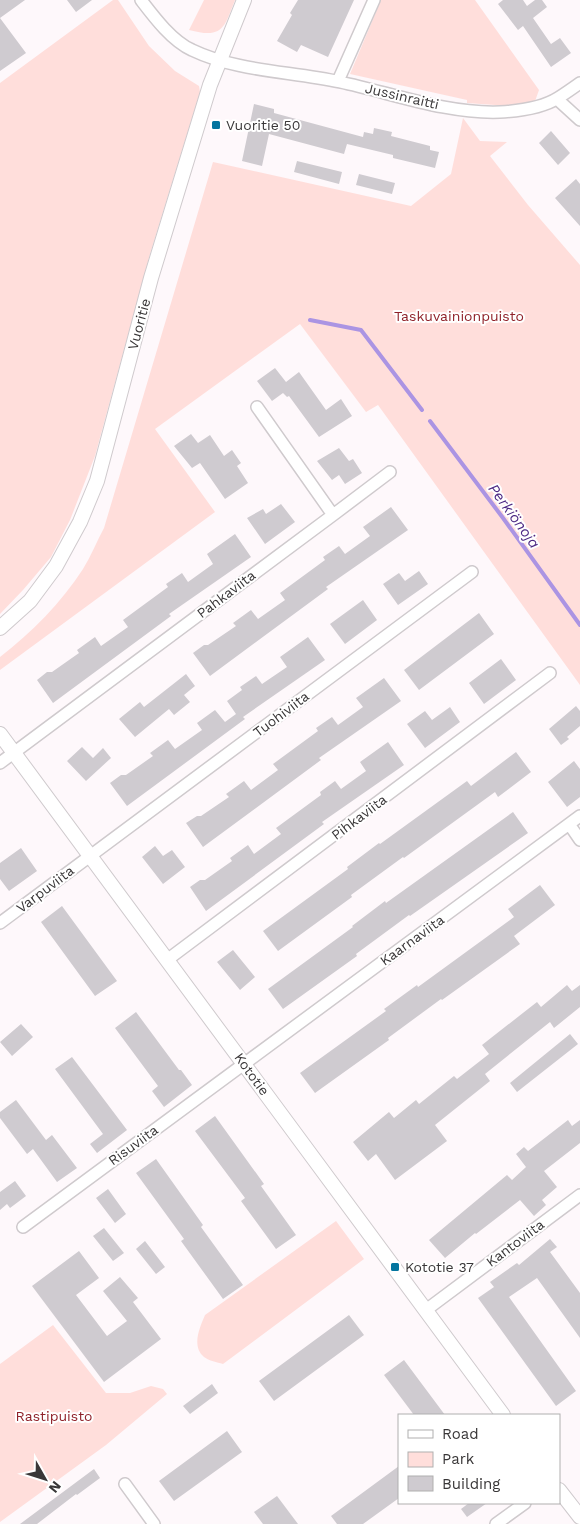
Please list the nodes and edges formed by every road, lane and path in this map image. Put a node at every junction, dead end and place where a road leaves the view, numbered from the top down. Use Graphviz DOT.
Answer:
graph roads {
  1 [pos="141,0"];
  2 [pos="244,0"];
  3 [pos="374,0"];
  4 [pos="219,59"];
  5 [pos="338,81"];
  6 [pos="580,83"];
  7 [pos="557,99"];
  8 [pos="580,120"];
  9 [pos="257,407"];
  10 [pos="390,472"];
  11 [pos="332,515"];
  12 [pos="472,572"];
  13 [pos="0,628"];
  14 [pos="550,674"];
  15 [pos="0,734"];
  16 [pos="14,752"];
  17 [pos="0,763"];
  18 [pos="580,816"];
  19 [pos="569,824"];
  20 [pos="580,840"];
  21 [pos="90,856"];
  22 [pos="0,923"];
  23 [pos="167,960"];
  24 [pos="244,1064"];
  25 [pos="580,1194"];
  26 [pos="23,1227"];
  27 [pos="426,1310"];
  28 [pos="502,1414"];
  29 [pos="124,1484"];
  30 [pos="560,1491"];
  31 [pos="524,1504"];
  32 [pos="580,1517"];
  33 [pos="154,1524"];
  34 [pos="496,1524"];
  1 -- 4 [label="street, Jussinraitti"];
  2 -- 4 [label="street, Vuoritie"];
  3 -- 5 [label="street"];
  4 -- 5 [label="street, Jussinraitti"];
  4 -- 13 [label="street, Vuoritie"];
  5 -- 7 [label="street, Jussinraitti"];
  6 -- 7 [label="street, Jussinraitti"];
  7 -- 8 [label="street"];
  9 -- 11 [label="street"];
  10 -- 11 [label="street, Pahkaviita"];
  11 -- 16 [label="street, Pahkaviita"];
  12 -- 21 [label="street, Tuohiviita"];
  14 -- 23 [label="street, Pihkaviita"];
  15 -- 16 [label="street, Kototie"];
  16 -- 17 [label="street, Pahkaviita"];
  16 -- 21 [label="street, Kototie"];
  18 -- 19 [label="street, Kaarnaviita"];
  19 -- 20 [label="street"];
  19 -- 24 [label="street, Kaarnaviita"];
  21 -- 22 [label="street, Varpuviita"];
  21 -- 23 [label="street, Kototie"];
  23 -- 24 [label="street, Kototie"];
  24 -- 26 [label="street, Risuviita"];
  24 -- 27 [label="street, Kototie"];
  25 -- 27 [label="street, Kantoviita"];
  27 -- 28 [label="street, Kototie"];
  29 -- 33 [label="street"];
  30 -- 32 [label="street"];
  31 -- 34 [label="street"];
}
